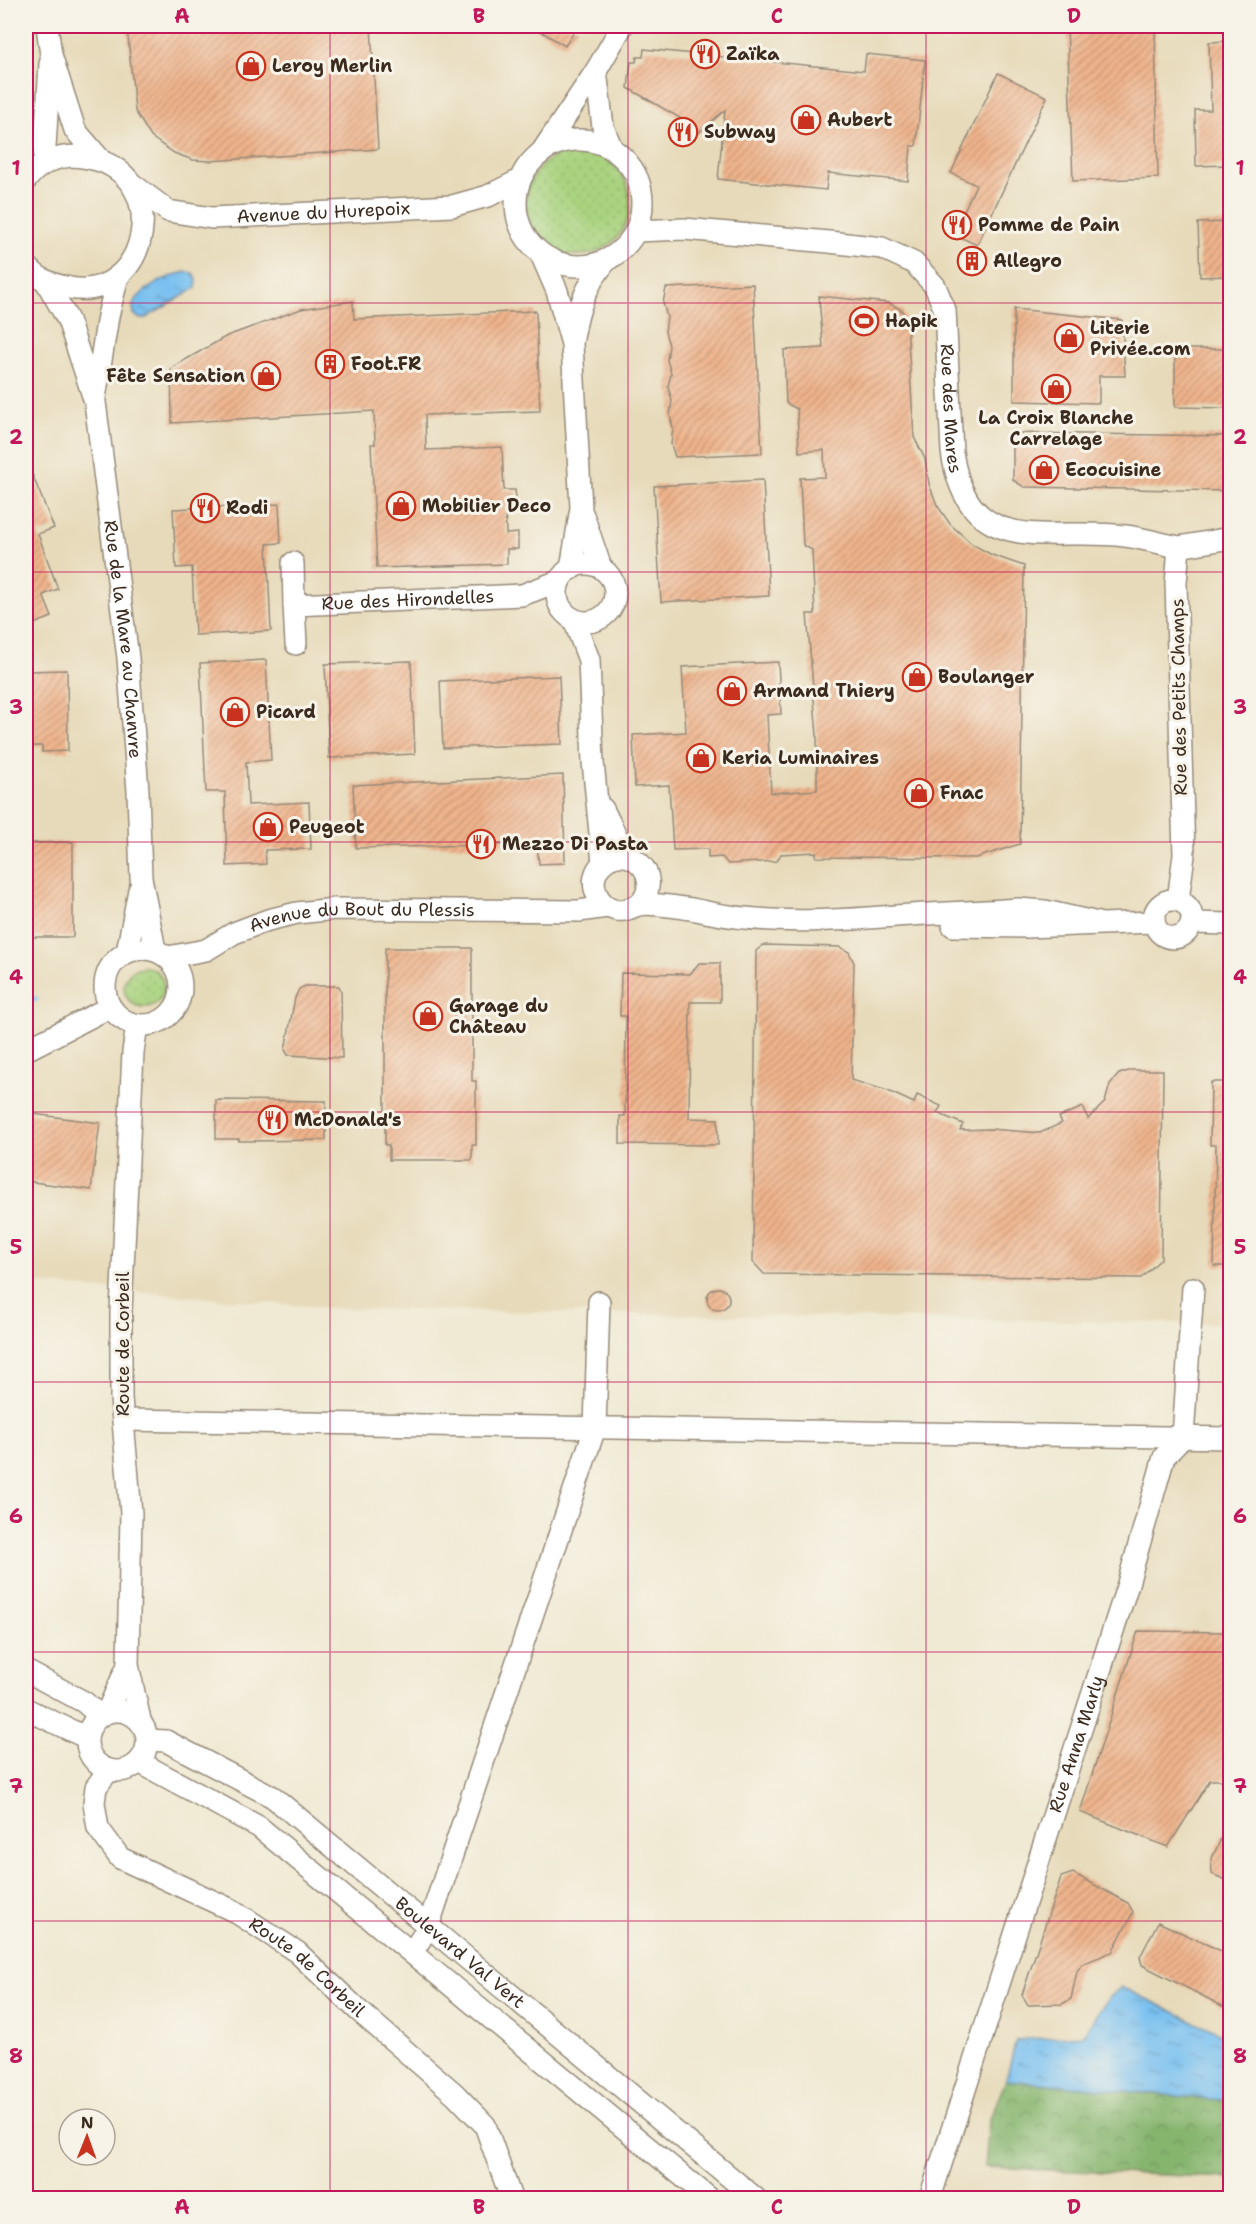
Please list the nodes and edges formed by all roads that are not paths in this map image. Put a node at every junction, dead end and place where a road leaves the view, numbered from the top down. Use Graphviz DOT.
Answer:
graph roads {
  1 [pos="47,26"];
  2 [pos="622,26"];
  3 [pos="51,55"];
  4 [pos="596,71"];
  5 [pos="612,149"];
  6 [pos="541,153"];
  7 [pos="100,159"];
  8 [pos="31,173"];
  9 [pos="520,180"];
  10 [pos="132,184"];
  11 [pos="643,206"];
  12 [pos="684,229"];
  13 [pos="636,231"];
  14 [pos="541,254"];
  15 [pos="607,260"];
  16 [pos="26,265"];
  17 [pos="118,276"];
  18 [pos="47,283"];
  19 [pos="572,344"];
  20 [pos="94,402"];
  21 [pos="581,508"];
  22 [pos="1230,538"];
  23 [pos="1179,547"];
  24 [pos="293,563"];
  25 [pos="602,568"];
  26 [pos="565,575"];
  27 [pos="522,596"];
  28 [pos="294,605"];
  29 [pos="567,613"];
  30 [pos="602,618"];
  31 [pos="296,644"];
  32 [pos="589,660"];
  33 [pos="598,798"];
  34 [pos="626,856"];
  35 [pos="603,863"];
  36 [pos="141,878"];
  37 [pos="594,886"];
  38 [pos="649,886"];
  39 [pos="1178,900"];
  40 [pos="639,905"];
  41 [pos="607,907"];
  42 [pos="693,909"];
  43 [pos="524,911"];
  44 [pos="1154,922"];
  45 [pos="1192,923"];
  46 [pos="1230,924"];
  47 [pos="206,950"];
  48 [pos="127,952"];
  49 [pos="162,954"];
  50 [pos="181,983"];
  51 [pos="110,1007"];
  52 [pos="137,1025"];
  53 [pos="26,1050"];
  54 [pos="1193,1288"];
  55 [pos="599,1302"];
  56 [pos="123,1420"];
  57 [pos="595,1428"];
  58 [pos="1183,1437"];
  59 [pos="1230,1438"];
  60 [pos="128,1665"];
  61 [pos="26,1671"];
  62 [pos="26,1709"];
  63 [pos="103,1714"];
  64 [pos="144,1730"];
  65 [pos="87,1738"];
  66 [pos="139,1762"];
  67 [pos="109,1770"];
  68 [pos="428,1927"];
  69 [pos="412,1953"];
  70 [pos="511,2199"];
  71 [pos="709,2199"];
  72 [pos="755,2199"];
  73 [pos="930,2199"];
  1 -- 3 [label="street"];
  2 -- 4 [label="street"];
  3 -- 7 [label="street"];
  3 -- 8 [label="street"];
  4 -- 5 [label="street"];
  4 -- 6 [label="street"];
  5 -- 6 [label="street"];
  5 -- 11 [label="street"];
  6 -- 9 [label="street"];
  7 -- 8 [label="street"];
  7 -- 10 [label="street, Avenue du Hurepoix"];
  9 -- 10 [label="street, Avenue du Hurepoix"];
  9 -- 14 [label="street"];
  10 -- 17 [label="street"];
  11 -- 12 [label="street, Rue des Mares"];
  11 -- 13 [label="street"];
  12 -- 13 [label="street, Rue des Mares"];
  12 -- 23 [label="street, Rue des Mares"];
  13 -- 15 [label="street"];
  14 -- 15 [label="street"];
  14 -- 19 [label="street"];
  15 -- 19 [label="street"];
  16 -- 18 [label="street"];
  17 -- 18 [label="street"];
  17 -- 20 [label="street, Rue de la Mare au Chanvre"];
  18 -- 20 [label="street, Rue de la Mare au Chanvre"];
  19 -- 21 [label="street"];
  20 -- 36 [label="street, Rue de la Mare au Chanvre"];
  21 -- 25 [label="street"];
  21 -- 26 [label="street"];
  22 -- 23 [label="street"];
  23 -- 39 [label="street, Rue des Petits Champs"];
  24 -- 28 [label="street"];
  25 -- 26 [label="street"];
  25 -- 30 [label="street"];
  26 -- 27 [label="street, Rue des Hirondelles"];
  26 -- 29 [label="street"];
  27 -- 28 [label="street, Rue des Hirondelles"];
  27 -- 29 [label="street, Rue des Hirondelles"];
  28 -- 31 [label="street"];
  29 -- 30 [label="street"];
  29 -- 32 [label="street"];
  30 -- 32 [label="street"];
  32 -- 33 [label="street"];
  33 -- 34 [label="street"];
  33 -- 35 [label="street"];
  34 -- 35 [label="street"];
  34 -- 38 [label="street"];
  35 -- 37 [label="street"];
  36 -- 48 [label="street, Rue de la Mare au Chanvre"];
  36 -- 49 [label="street, Rue de la Mare au Chanvre"];
  37 -- 41 [label="street"];
  37 -- 43 [label="street, Avenue du Bout du Plessis"];
  38 -- 40 [label="street"];
  38 -- 42 [label="street"];
  39 -- 44 [label="street"];
  39 -- 45 [label="street"];
  40 -- 41 [label="street"];
  40 -- 42 [label="street"];
  41 -- 43 [label="street, Avenue du Bout du Plessis"];
  42 -- 44 [label="street"];
  43 -- 47 [label="street, Avenue du Bout du Plessis"];
  44 -- 45 [label="street"];
  45 -- 46 [label="street"];
  47 -- 49 [label="street, Avenue du Bout du Plessis"];
  47 -- 50 [label="street, Avenue du Bout du Plessis"];
  48 -- 49 [label="street"];
  48 -- 51 [label="street"];
  49 -- 50 [label="street"];
  50 -- 52 [label="street"];
  51 -- 52 [label="street"];
  51 -- 53 [label="street"];
  52 -- 56 [label="street, Route de Corbeil"];
  54 -- 58 [label="street"];
  55 -- 57 [label="street"];
  56 -- 57 [label="street"];
  56 -- 60 [label="street, Route de Corbeil"];
  57 -- 58 [label="street"];
  57 -- 68 [label="street"];
  58 -- 59 [label="street"];
  58 -- 73 [label="street, Rue Anna Marly"];
  60 -- 63 [label="street, Route de Corbeil"];
  60 -- 64 [label="street, Route de Corbeil"];
  61 -- 63 [label="street"];
  62 -- 65 [label="street"];
  63 -- 64 [label="street"];
  63 -- 65 [label="street"];
  64 -- 66 [label="street"];
  64 -- 68 [label="street, Boulevard Val Vert"];
  65 -- 67 [label="street"];
  66 -- 67 [label="street"];
  66 -- 69 [label="street, Boulevard Val Vert"];
  67 -- 70 [label="street, Route de Corbeil"];
  68 -- 69 [label="street"];
  68 -- 72 [label="street, Boulevard Val Vert"];
  69 -- 71 [label="street, Boulevard Val Vert"];
}
